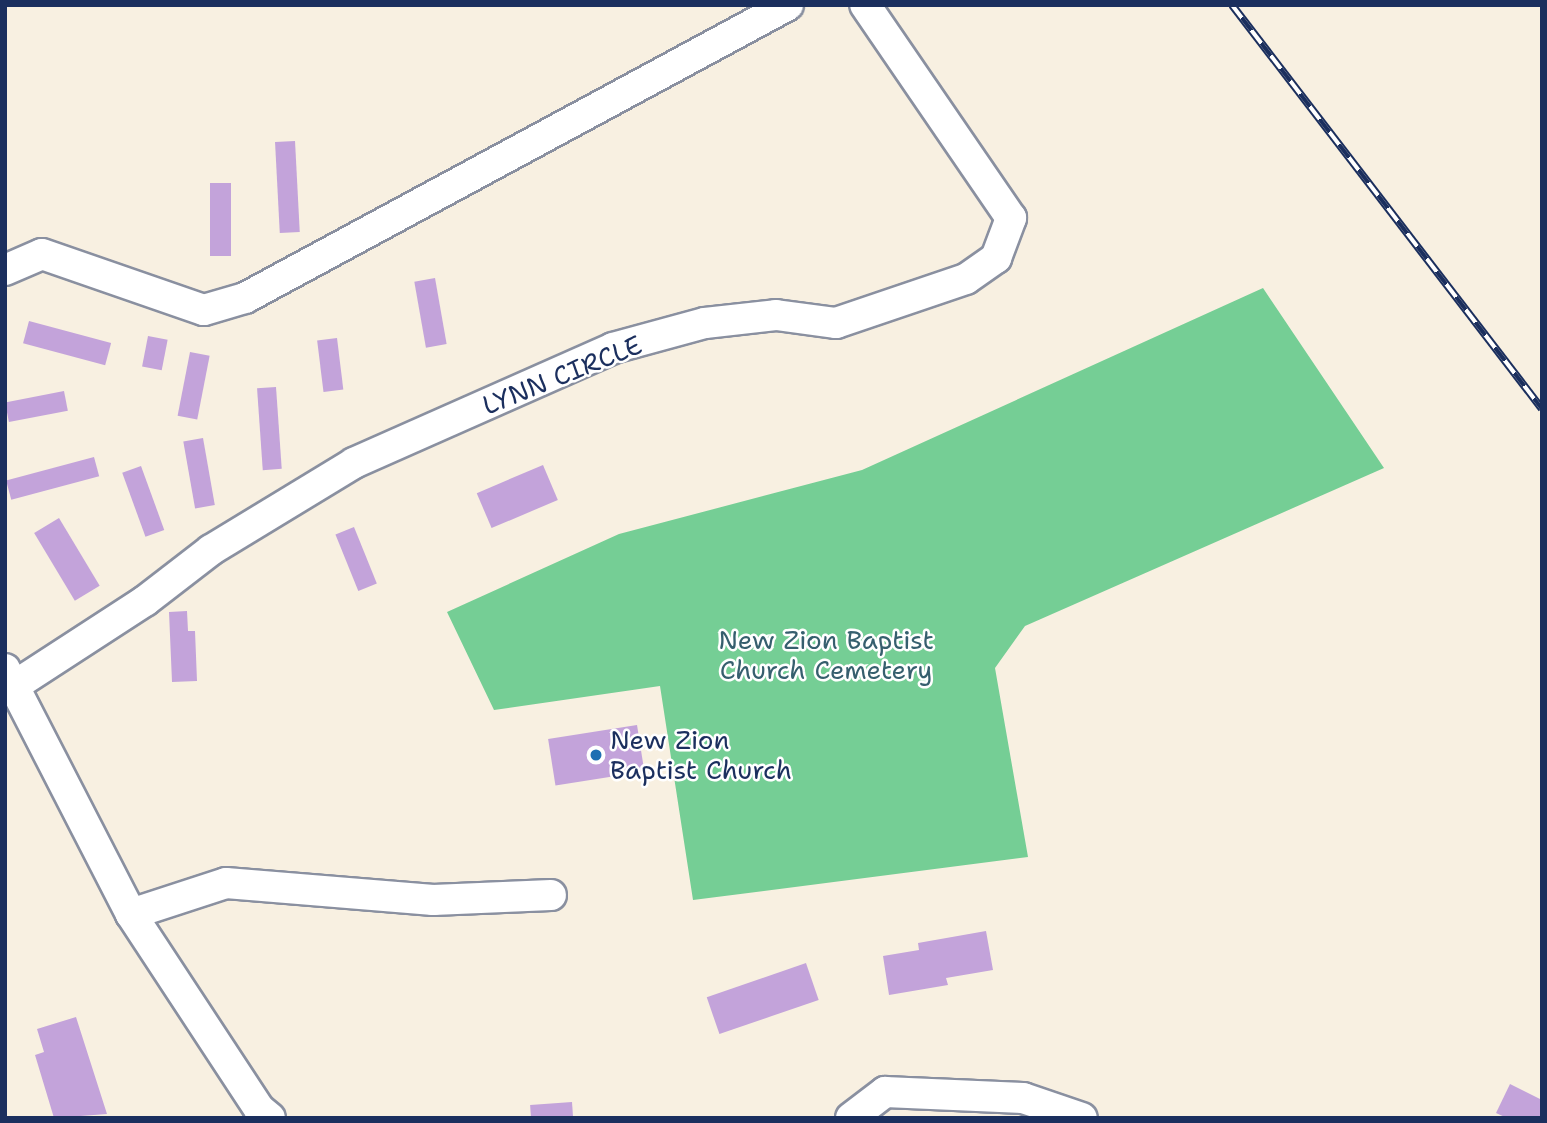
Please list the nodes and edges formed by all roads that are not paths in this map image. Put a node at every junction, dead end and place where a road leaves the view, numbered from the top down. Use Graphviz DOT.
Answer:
graph roads {
  1 [pos="788,5"];
  2 [pos="865,5"];
  3 [pos="5,270"];
  4 [pos="10,677"];
  5 [pos="551,895"];
  6 [pos="131,914"];
  7 [pos="260,1115"];
  8 [pos="852,1118"];
  9 [pos="1082,1118"];
  1 -- 3 [label="street"];
  2 -- 4 [label="street, LYNN CIRCLE"];
  4 -- 6 [label="street"];
  5 -- 6 [label="street"];
  6 -- 7 [label="street"];
  8 -- 9 [label="street"];
}
